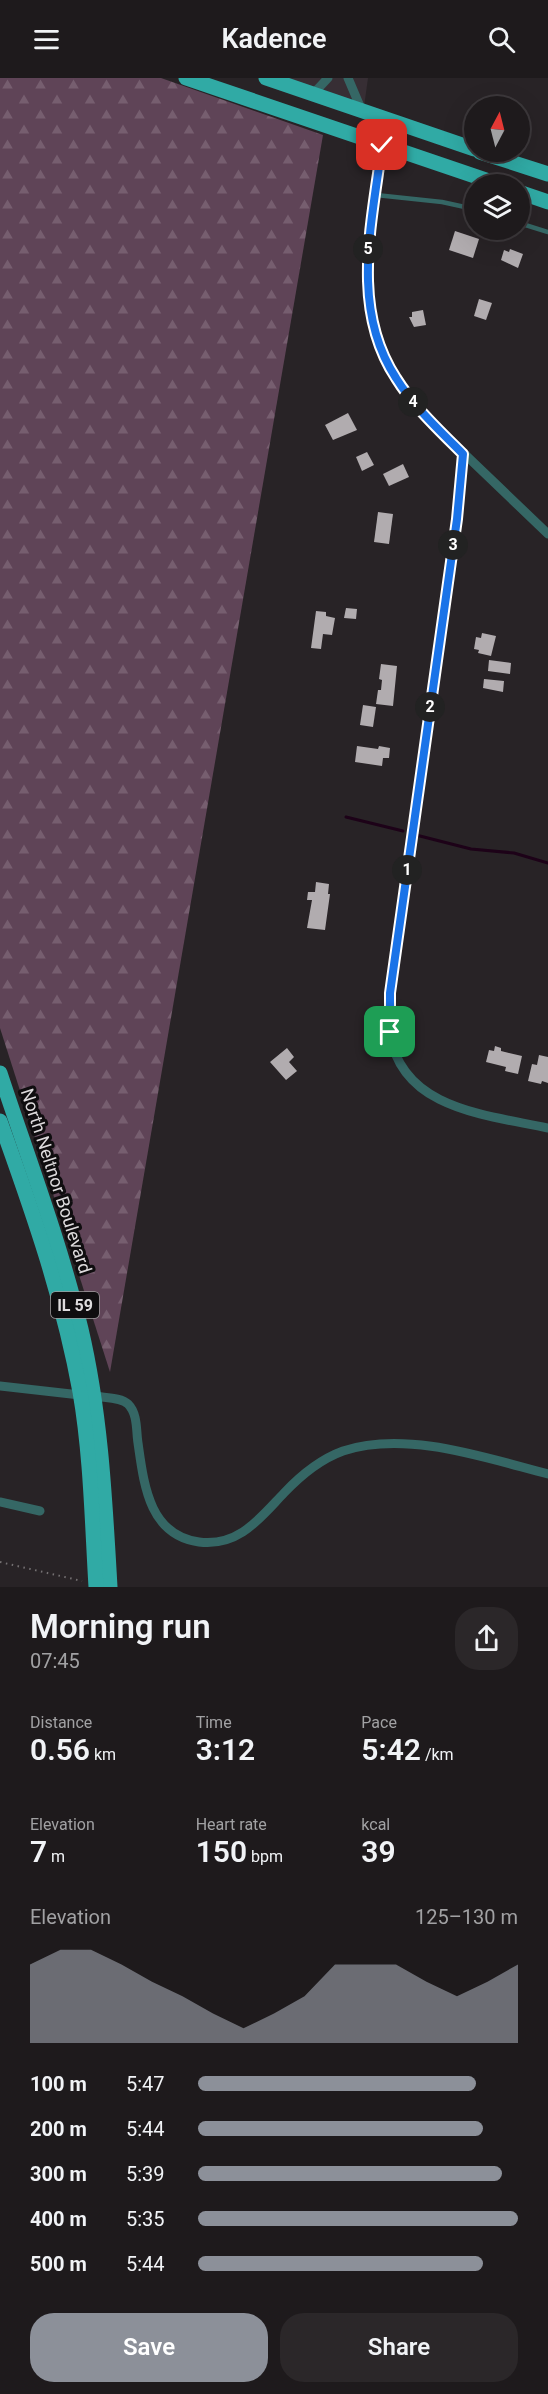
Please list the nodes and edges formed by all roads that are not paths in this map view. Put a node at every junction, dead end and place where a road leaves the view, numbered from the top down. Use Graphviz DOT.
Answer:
graph roads {
  1 [pos="266,78"];
  2 [pos="328,78"];
  3 [pos="348,78"];
  4 [pos="194,79"];
  5 [pos="313,94"];
  6 [pos="362,111"];
  7 [pos="389,120"];
  8 [pos="382,145"];
  9 [pos="464,146"];
  10 [pos="511,162"];
  11 [pos="468,174"];
  12 [pos="548,174"];
  13 [pos="376,195"];
  14 [pos="530,196"];
  15 [pos="548,202"];
  16 [pos="464,207"];
  17 [pos="530,226"];
  18 [pos="548,232"];
  19 [pos="463,454"];
  20 [pos="548,534"];
  21 [pos="0,1073"];
  22 [pos="0,1121"];
  23 [pos="548,1128"];
  24 [pos="0,1386"];
  25 [pos="87,1395"];
  26 [pos="548,1474"];
  27 [pos="0,1502"];
  28 [pos="40,1510"];
  29 [pos="100,1544"];
  30 [pos="91,1584"];
  31 [pos="110,1587"];
  1 -- 5 [label="main road"];
  2 -- 5 [label="street"];
  3 -- 6 [label="street"];
  4 -- 8 [label="main road"];
  5 -- 6 [label="main road"];
  6 -- 7 [label="main road"];
  7 -- 8 [label="street"];
  7 -- 9 [label="main road"];
  8 -- 11 [label="main road"];
  8 -- 13 [label="street"];
  10 -- 12 [label="main road"];
  13 -- 16 [label="lane"];
  13 -- 19 [label="street"];
  14 -- 15 [label="main road"];
  17 -- 18 [label="lane"];
  19 -- 20 [label="street"];
  19 -- 23 [label="street"];
  21 -- 25 [label="main road, North Neltnor Boulevard / IL 59"];
  22 -- 25 [label="main road, North Neltnor Boulevard / IL 59"];
  24 -- 25 [label="street"];
  25 -- 26 [label="street"];
  25 -- 29 [label="main road, North Neltnor Boulevard / IL 59"];
  27 -- 28 [label="street"];
  29 -- 30 [label="main road, North Neltnor Boulevard / IL 59"];
  29 -- 31 [label="main road, North Neltnor Boulevard / IL 59"];
}
